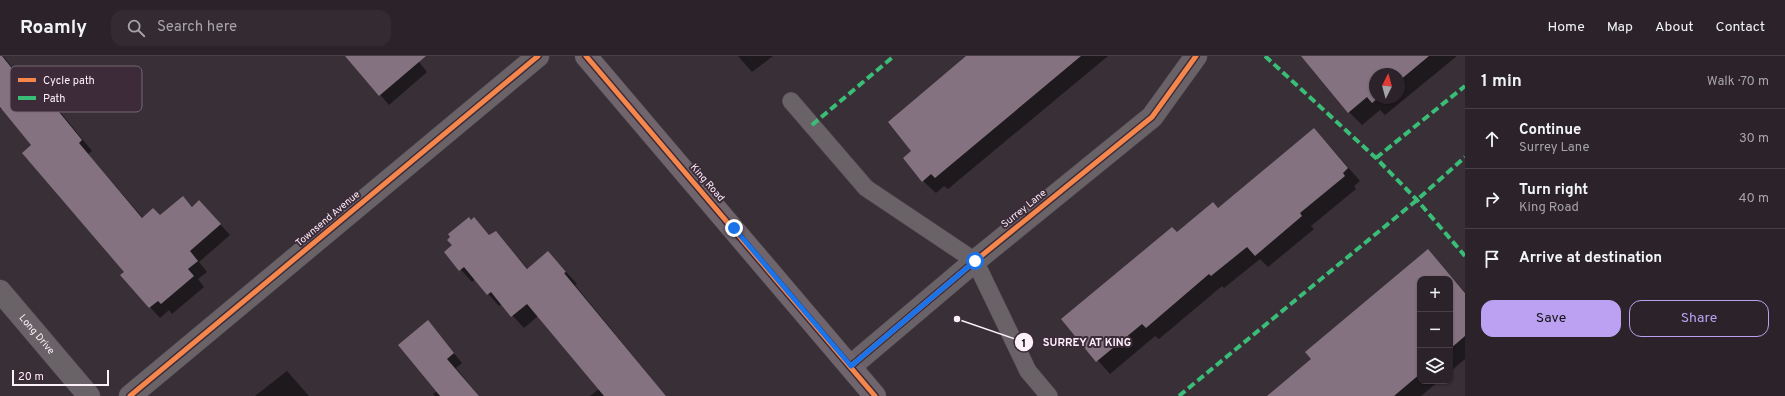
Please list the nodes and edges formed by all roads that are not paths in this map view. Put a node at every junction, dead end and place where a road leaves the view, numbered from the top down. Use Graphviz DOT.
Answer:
graph roads {
  1 [pos="538,56"];
  2 [pos="586,56"];
  3 [pos="1196,56"];
  4 [pos="791,101"];
  5 [pos="975,261"];
  6 [pos="0,291"];
  7 [pos="851,366"];
  8 [pos="89,396"];
  9 [pos="130,396"];
  10 [pos="876,396"];
  11 [pos="1048,396"];
  1 -- 9 [label="street, Townsend Avenue"];
  2 -- 7 [label="main road, King Road"];
  3 -- 5 [label="street, Surrey Lane"];
  4 -- 5 [label="lane"];
  5 -- 7 [label="street, Surrey Lane"];
  5 -- 11 [label="lane"];
  6 -- 8 [label="street, Long Drive"];
  7 -- 10 [label="main road, King Road"];
}
